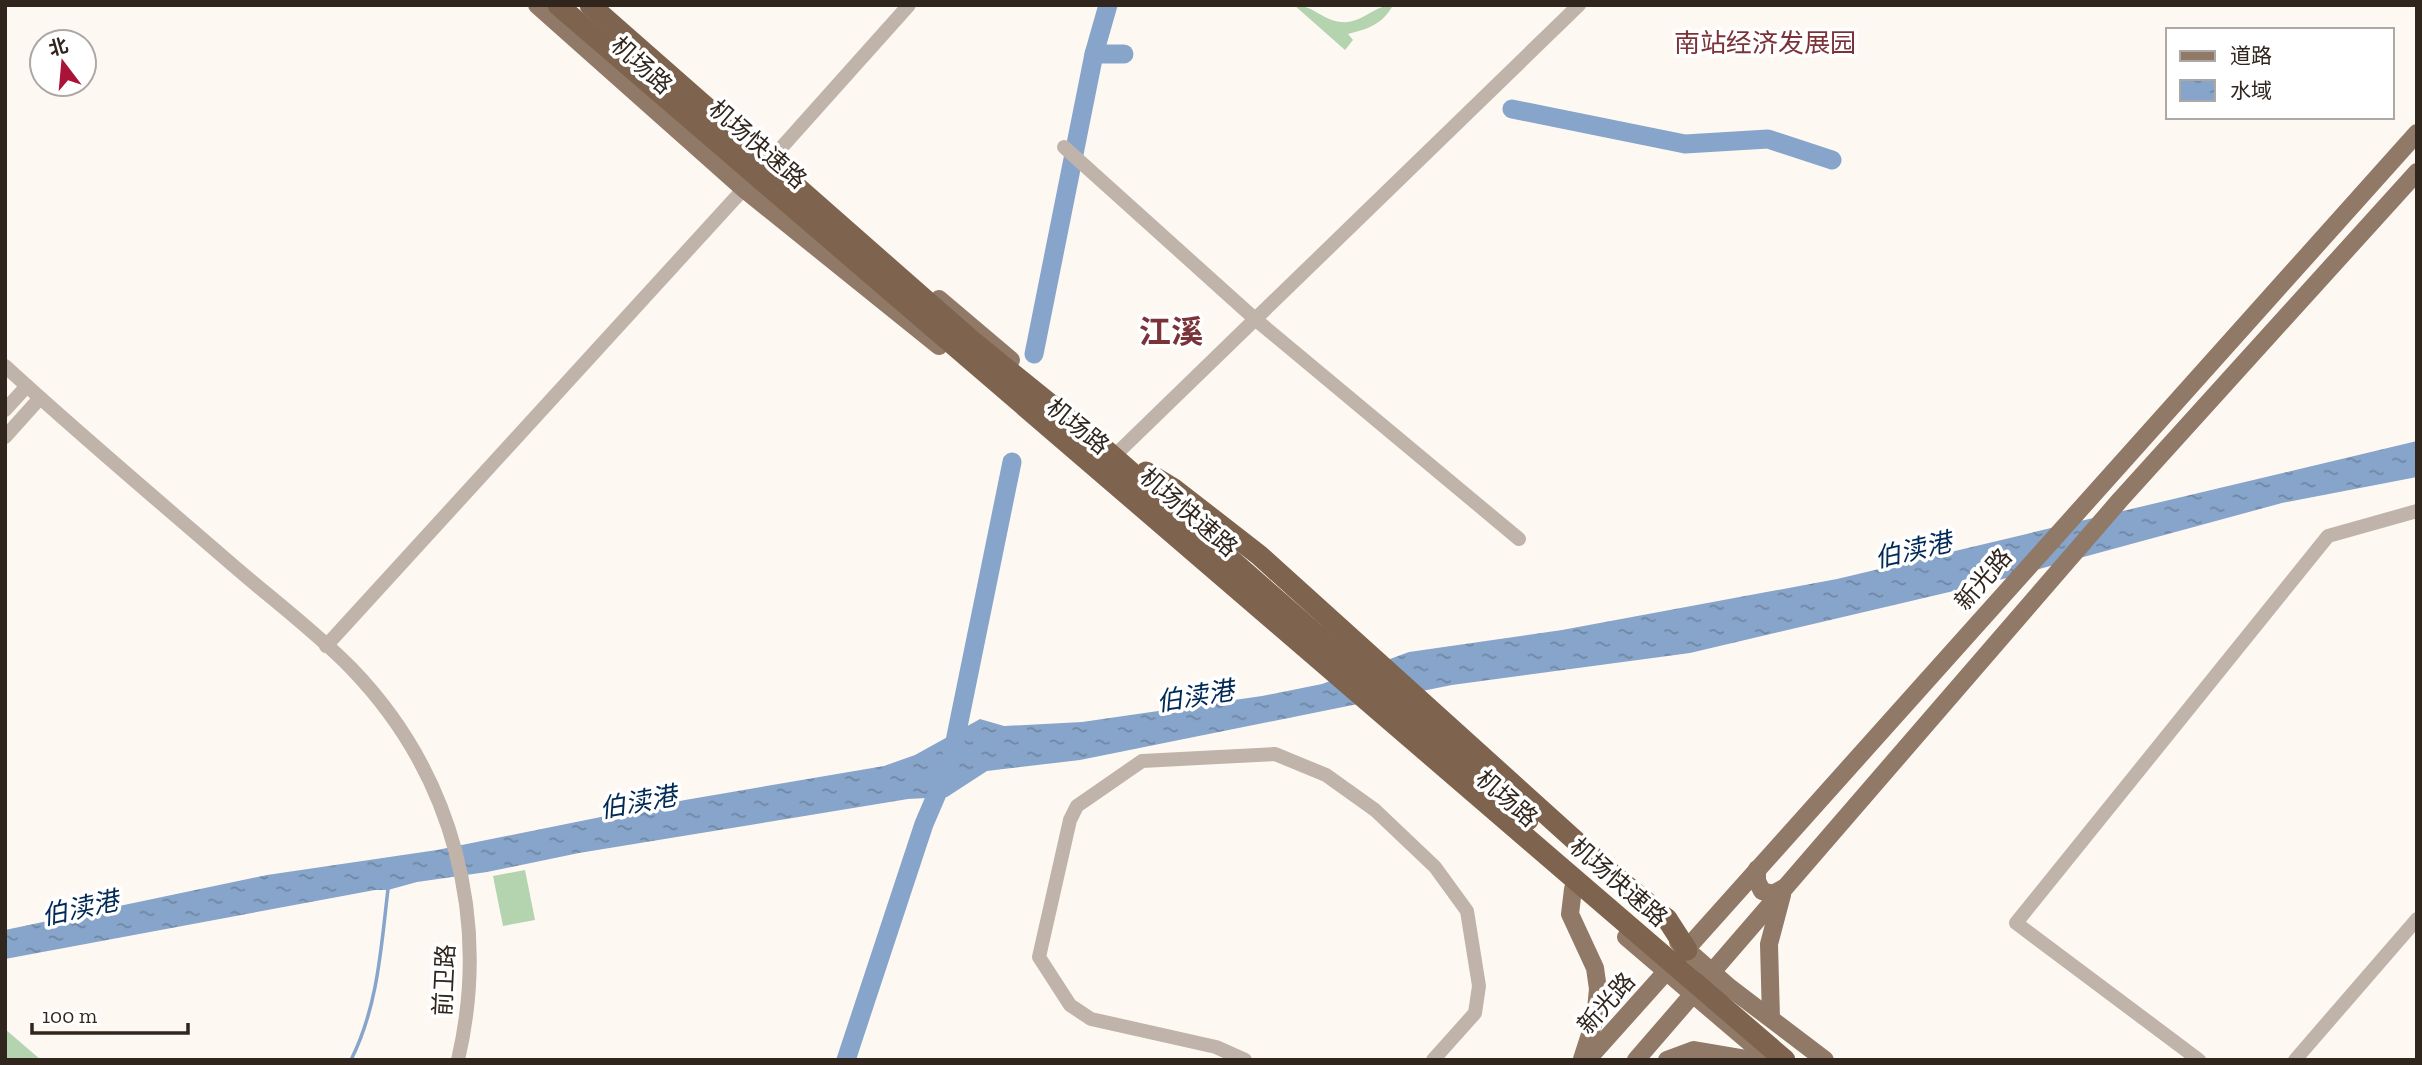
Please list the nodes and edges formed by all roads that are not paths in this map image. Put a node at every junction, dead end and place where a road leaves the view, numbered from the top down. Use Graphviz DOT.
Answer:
graph roads {
  1 [pos="537,5"];
  2 [pos="558,5"];
  3 [pos="590,5"];
  4 [pos="600,5"];
  5 [pos="909,5"];
  6 [pos="1579,5"];
  7 [pos="2417,133"];
  8 [pos="1064,147"];
  9 [pos="773,157"];
  10 [pos="2417,172"];
  11 [pos="744,189"];
  12 [pos="1255,319"];
  13 [pos="5,366"];
  14 [pos="27,386"];
  15 [pos="40,398"];
  16 [pos="5,410"];
  17 [pos="5,437"];
  18 [pos="1092,438"];
  19 [pos="1118,451"];
  20 [pos="1097,472"];
  21 [pos="2417,511"];
  22 [pos="1519,539"];
  23 [pos="327,646"];
  24 [pos="1757,869"];
  25 [pos="1784,888"];
  26 [pos="1573,889"];
  27 [pos="2417,919"];
  28 [pos="1688,950"];
  29 [pos="1711,971"];
  30 [pos="1667,973"];
  31 [pos="1691,995"];
  32 [pos="1771,1018"];
  33 [pos="458,1060"];
  34 [pos="1245,1060"];
  35 [pos="1433,1060"];
  36 [pos="1581,1060"];
  37 [pos="1587,1060"];
  38 [pos="1636,1060"];
  39 [pos="1667,1060"];
  40 [pos="1753,1060"];
  41 [pos="1770,1060"];
  42 [pos="1786,1060"];
  43 [pos="1804,1060"];
  44 [pos="1825,1060"];
  45 [pos="2199,1060"];
  46 [pos="2295,1060"];
  1 -- 11 [label="main road, 机场路"];
  2 -- 42 [label="highway, 机场快速路, bridge"];
  3 -- 18 [label="highway, 机场快速路, bridge"];
  4 -- 9 [label="main road, 机场路"];
  5 -- 9 [label="street"];
  6 -- 12 [label="street"];
  7 -- 24 [label="main road, 新光路"];
  8 -- 12 [label="street"];
  9 -- 11 [label="street"];
  9 -- 19 [label="main road, 机场路"];
  10 -- 25 [label="main road"];
  11 -- 20 [label="main road, 机场路"];
  11 -- 23 [label="street"];
  12 -- 19 [label="street"];
  12 -- 22 [label="street"];
  13 -- 14 [label="street, 前卫路"];
  14 -- 15 [label="street, 前卫路"];
  14 -- 16 [label="street"];
  15 -- 17 [label="street"];
  15 -- 23 [label="street, 前卫路"];
  18 -- 28 [label="highway, bridge"];
  18 -- 43 [label="highway, 机场快速路, bridge"];
  19 -- 20 [label="street"];
  19 -- 28 [label="main road, 机场路"];
  20 -- 26 [label="main road, 机场路"];
  21 -- 45 [label="street"];
  23 -- 33 [label="street, 前卫路"];
  24 -- 25 [label="main road"];
  24 -- 28 [label="main road, 新光路"];
  25 -- 29 [label="main road"];
  25 -- 32 [label="main road"];
  26 -- 30 [label="main road, 机场路"];
  26 -- 36 [label="main road"];
  27 -- 46 [label="street"];
  28 -- 29 [label="main road, 机场路"];
  28 -- 30 [label="main road, 新光路"];
  29 -- 31 [label="main road"];
  29 -- 32 [label="main road, 机场路"];
  30 -- 31 [label="main road, 机场路"];
  30 -- 37 [label="main road, 新光路"];
  31 -- 38 [label="main road"];
  31 -- 41 [label="main road, 机场路"];
  32 -- 44 [label="main road, 机场路"];
  34 -- 35 [label="street"];
  39 -- 40 [label="main road"];
}
